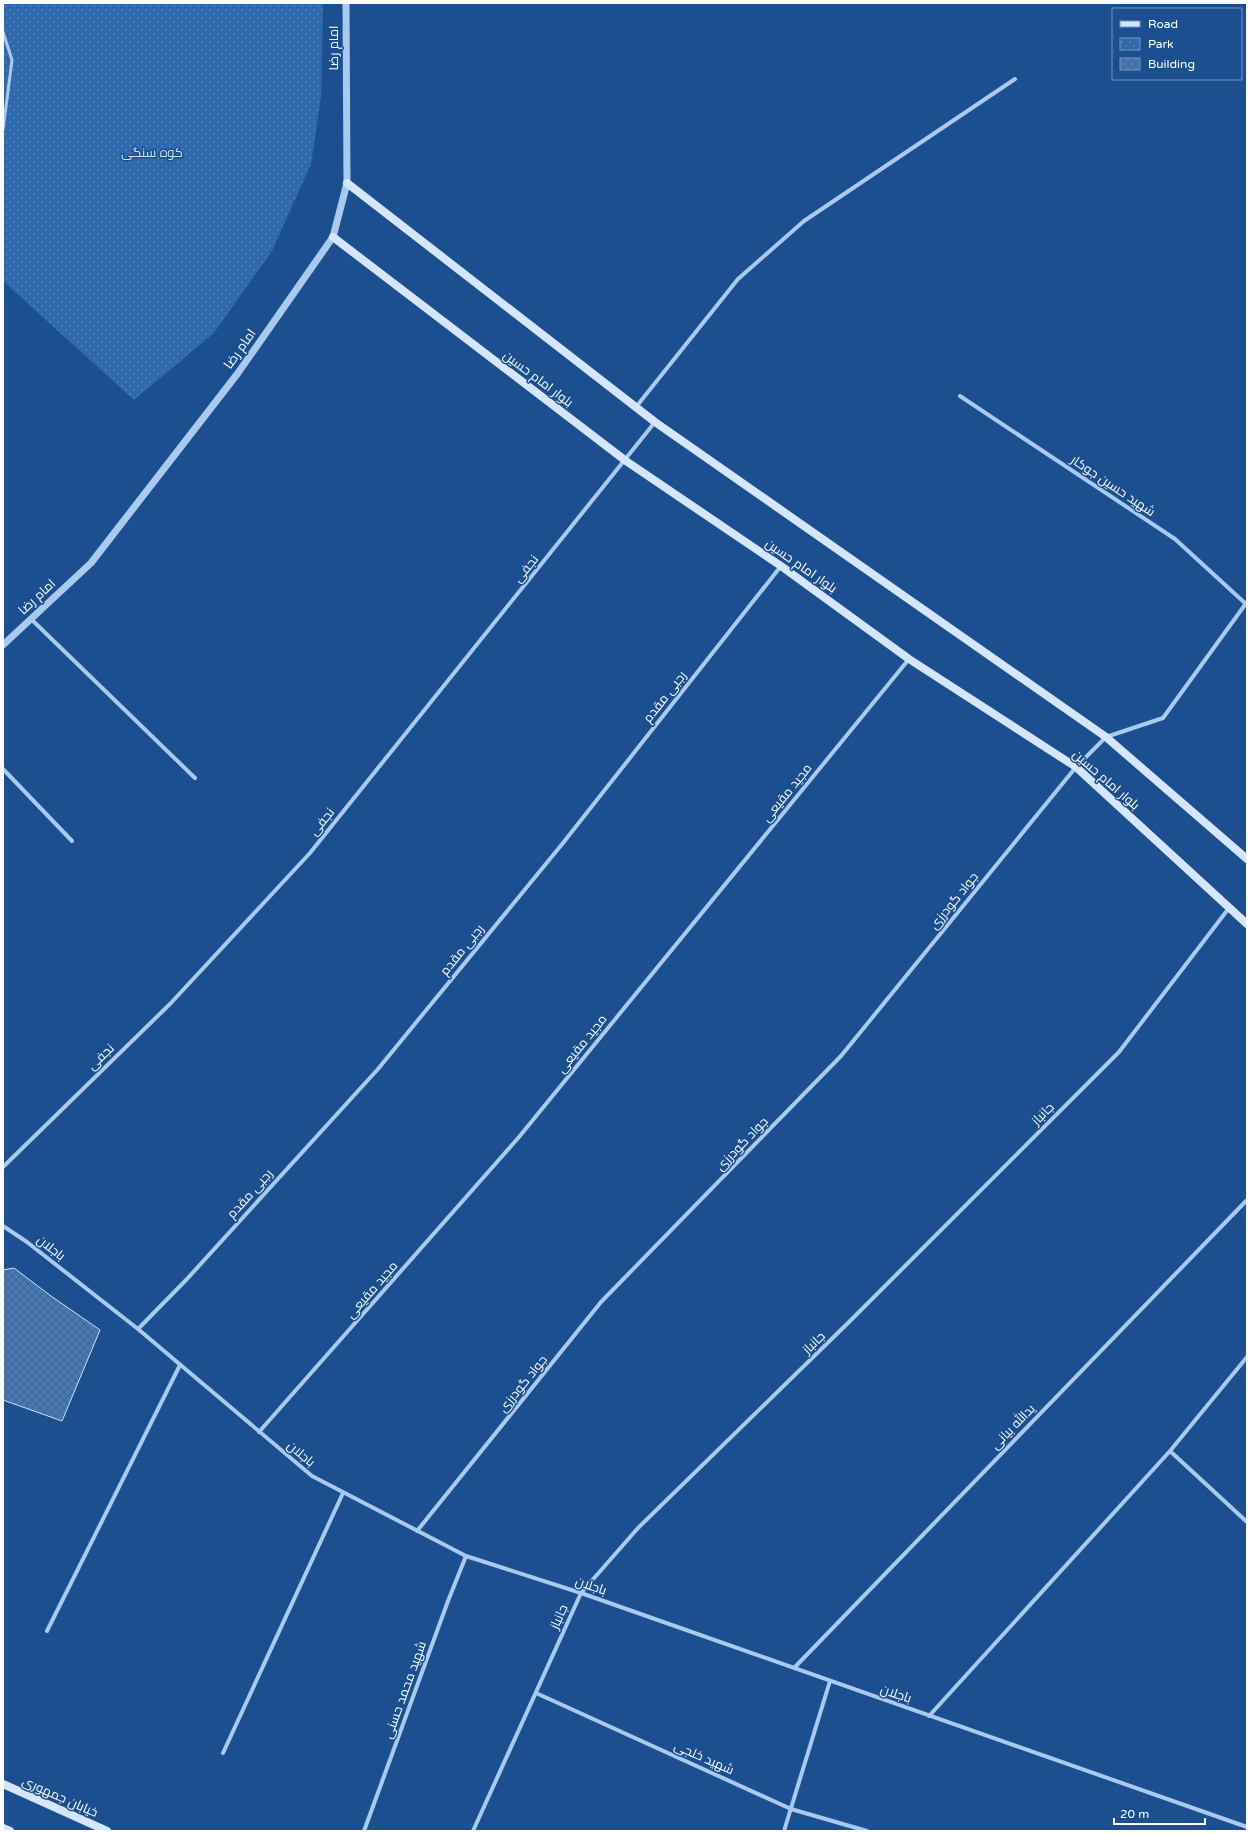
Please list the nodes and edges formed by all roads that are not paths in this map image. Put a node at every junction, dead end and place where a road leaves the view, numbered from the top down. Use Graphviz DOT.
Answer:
graph roads {
  1 [pos="346,3"];
  2 [pos="3,32"];
  3 [pos="1015,79"];
  4 [pos="3,130"];
  5 [pos="347,182"];
  6 [pos="333,237"];
  7 [pos="960,396"];
  8 [pos="636,408"];
  9 [pos="656,422"];
  10 [pos="626,461"];
  11 [pos="781,566"];
  12 [pos="1246,603"];
  13 [pos="31,619"];
  14 [pos="3,645"];
  15 [pos="909,659"];
  16 [pos="1106,737"];
  17 [pos="1076,767"];
  18 [pos="3,769"];
  19 [pos="195,778"];
  20 [pos="72,841"];
  21 [pos="1247,859"];
  22 [pos="1228,908"];
  23 [pos="1247,924"];
  24 [pos="3,1167"];
  25 [pos="1247,1200"];
  26 [pos="3,1226"];
  27 [pos="138,1329"];
  28 [pos="1247,1357"];
  29 [pos="180,1365"];
  30 [pos="259,1432"];
  31 [pos="1170,1451"];
  32 [pos="344,1493"];
  33 [pos="1247,1522"];
  34 [pos="417,1531"];
  35 [pos="466,1556"];
  36 [pos="581,1593"];
  37 [pos="46,1631"];
  38 [pos="794,1668"];
  39 [pos="830,1681"];
  40 [pos="536,1693"];
  41 [pos="928,1716"];
  42 [pos="223,1753"];
  43 [pos="3,1784"];
  44 [pos="791,1809"];
  45 [pos="1247,1827"];
  46 [pos="3,1828"];
  47 [pos="10,1831"];
  48 [pos="107,1831"];
  49 [pos="364,1831"];
  50 [pos="473,1831"];
  51 [pos="784,1831"];
  52 [pos="867,1831"];
  1 -- 5 [label="street, امام رضا"];
  2 -- 4 [label="lane"];
  3 -- 8 [label="street"];
  5 -- 6 [label="street, امام رضا"];
  5 -- 8 [label="main road"];
  6 -- 10 [label="main road, بلوار امام حسین"];
  6 -- 13 [label="street, امام رضا"];
  7 -- 12 [label="street, شهید حسین جوکار"];
  8 -- 9 [label="main road"];
  9 -- 10 [label="street, نجفی"];
  9 -- 16 [label="main road"];
  10 -- 11 [label="main road, بلوار امام حسین"];
  10 -- 24 [label="street, نجفی"];
  11 -- 15 [label="main road, بلوار امام حسین"];
  11 -- 27 [label="street, رجبی مقدم"];
  12 -- 16 [label="street"];
  13 -- 14 [label="street, امام رضا"];
  13 -- 19 [label="street"];
  15 -- 17 [label="main road, بلوار امام حسین"];
  15 -- 30 [label="street, مجید مقیعی"];
  16 -- 17 [label="street, جواد گودرزی"];
  16 -- 21 [label="main road"];
  17 -- 22 [label="main road, بلوار امام حسین"];
  17 -- 34 [label="street, جواد گودرزی"];
  18 -- 20 [label="street"];
  22 -- 23 [label="main road, بلوار امام حسین"];
  22 -- 36 [label="street, جانباز"];
  25 -- 38 [label="street, یدالله بیانی"];
  26 -- 27 [label="street, باجلان"];
  27 -- 29 [label="street, باجلان"];
  28 -- 31 [label="street"];
  29 -- 30 [label="street, باجلان"];
  29 -- 37 [label="street"];
  30 -- 32 [label="street, باجلان"];
  31 -- 33 [label="street"];
  31 -- 41 [label="street"];
  32 -- 34 [label="street, باجلان"];
  32 -- 42 [label="street"];
  34 -- 35 [label="street, باجلان"];
  35 -- 36 [label="street, باجلان"];
  35 -- 49 [label="street, شهید محمد حسنی"];
  36 -- 38 [label="street, باجلان"];
  36 -- 40 [label="street, جانباز"];
  38 -- 39 [label="street, باجلان"];
  39 -- 41 [label="street, باجلان"];
  39 -- 44 [label="street"];
  40 -- 44 [label="street, شهید خلجی"];
  40 -- 50 [label="street, جانباز"];
  41 -- 45 [label="street, باجلان"];
  43 -- 48 [label="main road, خیابان جمهوری"];
  44 -- 51 [label="street"];
  44 -- 52 [label="street, شهید خلجی"];
  46 -- 47 [label="main road"];
}
